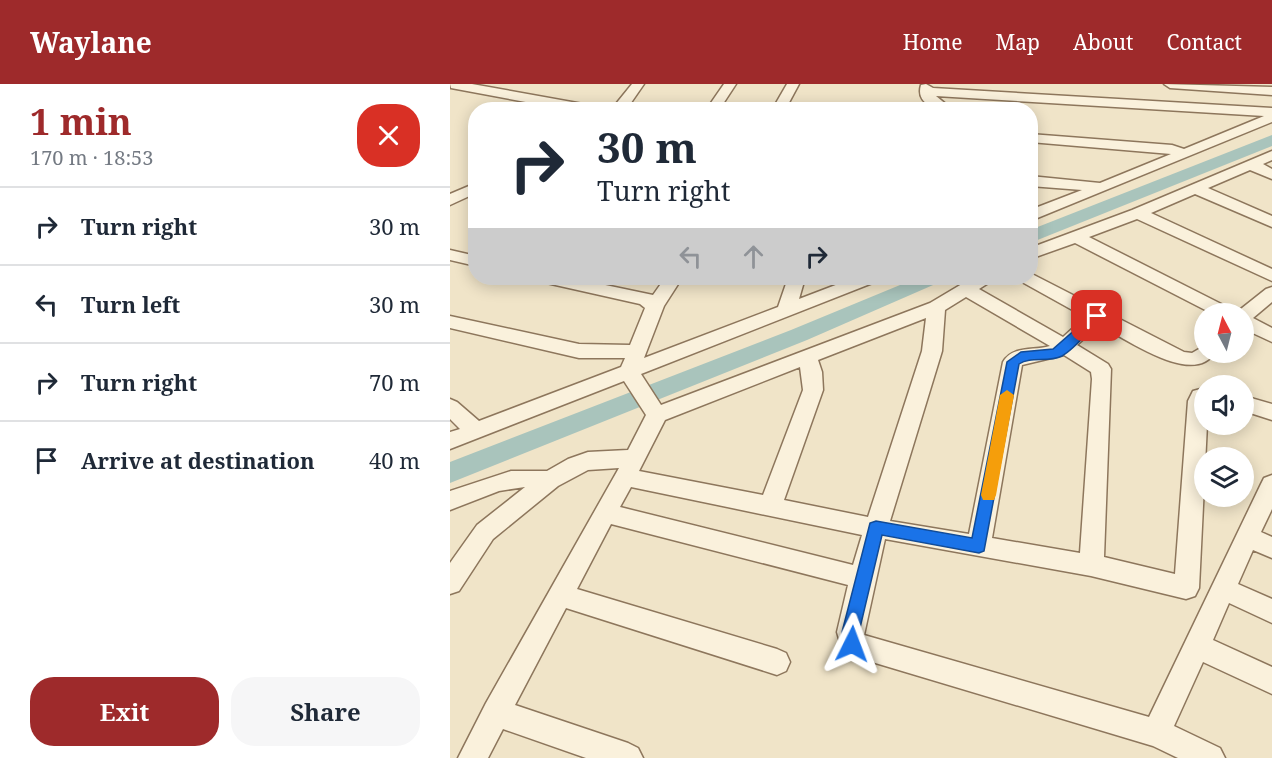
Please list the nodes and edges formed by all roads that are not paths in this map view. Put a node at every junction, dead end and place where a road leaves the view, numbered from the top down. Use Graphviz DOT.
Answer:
graph roads {
  1 [pos="451,84"];
  2 [pos="638,84"];
  3 [pos="730,84"];
  4 [pos="793,84"];
  5 [pos="1170,84"];
  6 [pos="926,88"];
  7 [pos="1272,91"];
  8 [pos="550,102"];
  9 [pos="626,102"];
  10 [pos="718,102"];
  11 [pos="782,102"];
  12 [pos="932,102"];
  13 [pos="1272,112"];
  14 [pos="1272,117"];
  15 [pos="1038,139"];
  16 [pos="1182,153"];
  17 [pos="1272,155"];
  18 [pos="1249,165"];
  19 [pos="1272,174"];
  20 [pos="1038,182"];
  21 [pos="1104,188"];
  22 [pos="1195,188"];
  23 [pos="468,191"];
  24 [pos="450,200"];
  25 [pos="1038,213"];
  26 [pos="1138,213"];
  27 [pos="1272,222"];
  28 [pos="1074,236"];
  29 [pos="1038,251"];
  30 [pos="450,255"];
  31 [pos="468,259"];
  32 [pos="1272,276"];
  33 [pos="1038,284"];
  34 [pos="594,285"];
  35 [pos="669,285"];
  36 [pos="794,285"];
  37 [pos="851,285"];
  38 [pos="971,285"];
  39 [pos="965,288"];
  40 [pos="1272,293"];
  41 [pos="1207,303"];
  42 [pos="655,306"];
  43 [pos="936,307"];
  44 [pos="1254,308"];
  45 [pos="786,310"];
  46 [pos="1097,316"];
  47 [pos="450,322"];
  48 [pos="1254,326"];
  49 [pos="1272,336"];
  50 [pos="1064,346"];
  51 [pos="637,352"];
  52 [pos="807,357"];
  53 [pos="1194,360"];
  54 [pos="629,372"];
  55 [pos="450,407"];
  56 [pos="1254,407"];
  57 [pos="1272,412"];
  58 [pos="657,415"];
  59 [pos="476,431"];
  60 [pos="1196,435"];
  61 [pos="450,441"];
  62 [pos="631,467"];
  63 [pos="550,480"];
  64 [pos="1272,487"];
  65 [pos="450,501"];
  66 [pos="770,506"];
  67 [pos="606,513"];
  68 [pos="876,528"];
  69 [pos="1248,537"];
  70 [pos="979,546"];
  71 [pos="1272,548"];
  72 [pos="1091,565"];
  73 [pos="862,578"];
  74 [pos="450,583"];
  75 [pos="1186,588"];
  76 [pos="1222,594"];
  77 [pos="560,595"];
  78 [pos="1272,611"];
  79 [pos="1197,646"];
  80 [pos="777,662"];
  81 [pos="1272,681"];
  82 [pos="496,713"];
  83 [pos="1156,734"];
  84 [pos="473,758"];
  85 [pos="628,758"];
  86 [pos="1210,758"];
  1 -- 8 [label="street"];
  2 -- 9 [label="street"];
  3 -- 10 [label="street"];
  4 -- 11 [label="street"];
  5 -- 7 [label="street"];
  6 -- 12 [label="street"];
  6 -- 13 [label="street"];
  14 -- 16 [label="street"];
  15 -- 16 [label="street"];
  16 -- 21 [label="street"];
  17 -- 18 [label="street"];
  18 -- 19 [label="street"];
  18 -- 22 [label="street"];
  20 -- 21 [label="street"];
  21 -- 25 [label="street"];
  22 -- 26 [label="street"];
  22 -- 27 [label="street"];
  23 -- 24 [label="street"];
  26 -- 28 [label="street"];
  26 -- 32 [label="street"];
  28 -- 29 [label="street"];
  28 -- 41 [label="street"];
  30 -- 31 [label="street"];
  33 -- 46 [label="street"];
  34 -- 42 [label="street"];
  35 -- 42 [label="street"];
  36 -- 45 [label="street"];
  37 -- 45 [label="street"];
  38 -- 39 [label="street"];
  39 -- 43 [label="street"];
  39 -- 50 [label="street"];
  40 -- 44 [label="street"];
  42 -- 51 [label="street"];
  43 -- 52 [label="street"];
  43 -- 68 [label="street"];
  45 -- 54 [label="street"];
  46 -- 50 [label="street"];
  46 -- 53 [label="street"];
  47 -- 51 [label="street"];
  48 -- 49 [label="street"];
  50 -- 70 [label="street"];
  50 -- 72 [label="street"];
  51 -- 54 [label="street"];
  52 -- 58 [label="street"];
  52 -- 66 [label="street"];
  54 -- 58 [label="street"];
  54 -- 59 [label="street"];
  55 -- 59 [label="street"];
  56 -- 57 [label="street"];
  58 -- 62 [label="street"];
  59 -- 61 [label="street"];
  60 -- 75 [label="street"];
  62 -- 63 [label="street"];
  62 -- 66 [label="street"];
  62 -- 67 [label="street"];
  63 -- 65 [label="street"];
  63 -- 74 [label="street"];
  64 -- 69 [label="street"];
  66 -- 68 [label="street"];
  67 -- 73 [label="street"];
  67 -- 77 [label="street"];
  68 -- 70 [label="street"];
  68 -- 73 [label="street"];
  69 -- 71 [label="street"];
  69 -- 76 [label="street"];
  70 -- 72 [label="street"];
  72 -- 75 [label="street"];
  73 -- 83 [label="street"];
  75 -- 76 [label="street"];
  76 -- 78 [label="street"];
  76 -- 79 [label="street"];
  77 -- 80 [label="street"];
  77 -- 82 [label="street"];
  79 -- 81 [label="street"];
  79 -- 83 [label="street"];
  82 -- 84 [label="street"];
  82 -- 85 [label="street"];
  83 -- 86 [label="street"];
}
